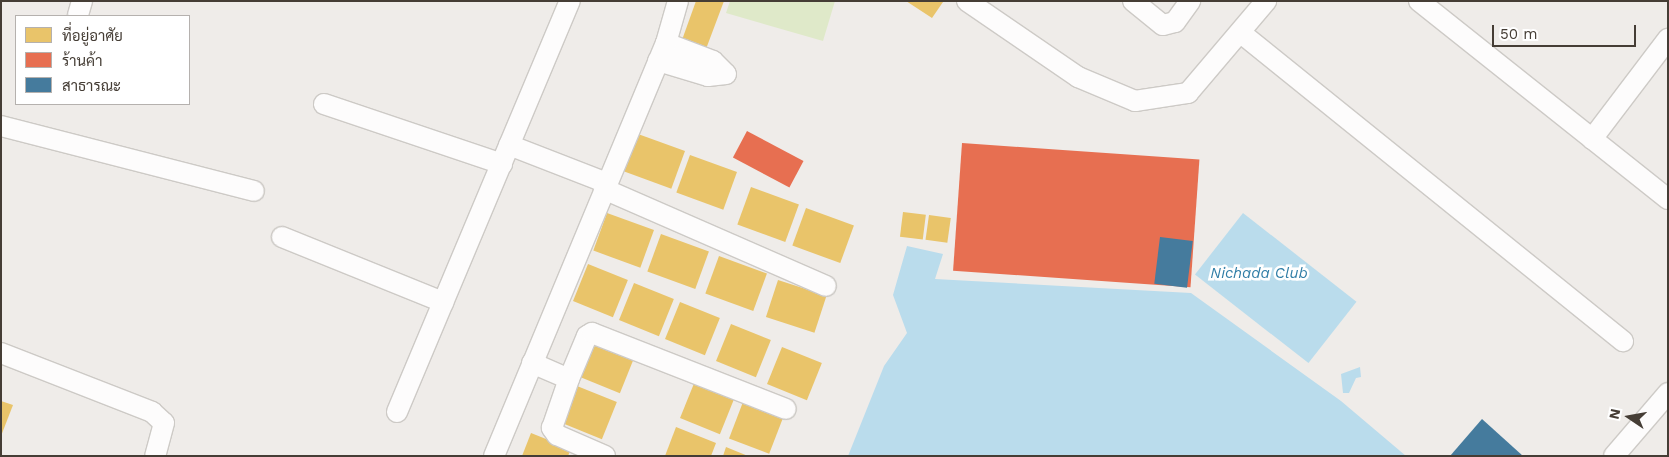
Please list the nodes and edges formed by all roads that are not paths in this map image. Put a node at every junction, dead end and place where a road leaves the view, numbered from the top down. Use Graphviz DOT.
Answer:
graph roads {
  1 [pos="570,1"];
  2 [pos="678,1"];
  3 [pos="967,1"];
  4 [pos="1133,1"];
  5 [pos="1190,1"];
  6 [pos="1266,1"];
  7 [pos="1419,1"];
  8 [pos="1241,33"];
  9 [pos="1668,39"];
  10 [pos="666,42"];
  11 [pos="658,61"];
  12 [pos="324,104"];
  13 [pos="1,126"];
  14 [pos="1592,139"];
  15 [pos="505,156"];
  16 [pos="604,189"];
  17 [pos="254,191"];
  18 [pos="1668,199"];
  19 [pos="282,238"];
  20 [pos="826,286"];
  21 [pos="443,302"];
  22 [pos="1622,341"];
  23 [pos="1,353"];
  24 [pos="532,363"];
  25 [pos="569,379"];
  26 [pos="1668,393"];
  27 [pos="786,410"];
  28 [pos="397,412"];
  29 [pos="155,456"];
  30 [pos="494,456"];
  31 [pos="605,456"];
  32 [pos="1614,456"];
  1 -- 15 [label="street"];
  2 -- 10 [label="street"];
  3 -- 8 [label="street"];
  4 -- 5 [label="street"];
  6 -- 8 [label="street"];
  7 -- 14 [label="street"];
  8 -- 22 [label="street"];
  9 -- 14 [label="street"];
  10 -- 11 [label="street"];
  10 -- 11 [label="street"];
  11 -- 16 [label="street"];
  12 -- 15 [label="street"];
  13 -- 17 [label="street"];
  14 -- 18 [label="street"];
  15 -- 16 [label="street"];
  15 -- 21 [label="street"];
  16 -- 20 [label="street"];
  16 -- 24 [label="street"];
  19 -- 21 [label="street"];
  21 -- 28 [label="street"];
  23 -- 29 [label="street"];
  24 -- 25 [label="street"];
  24 -- 30 [label="street"];
  25 -- 27 [label="street"];
  25 -- 31 [label="street"];
  26 -- 32 [label="street"];
}
